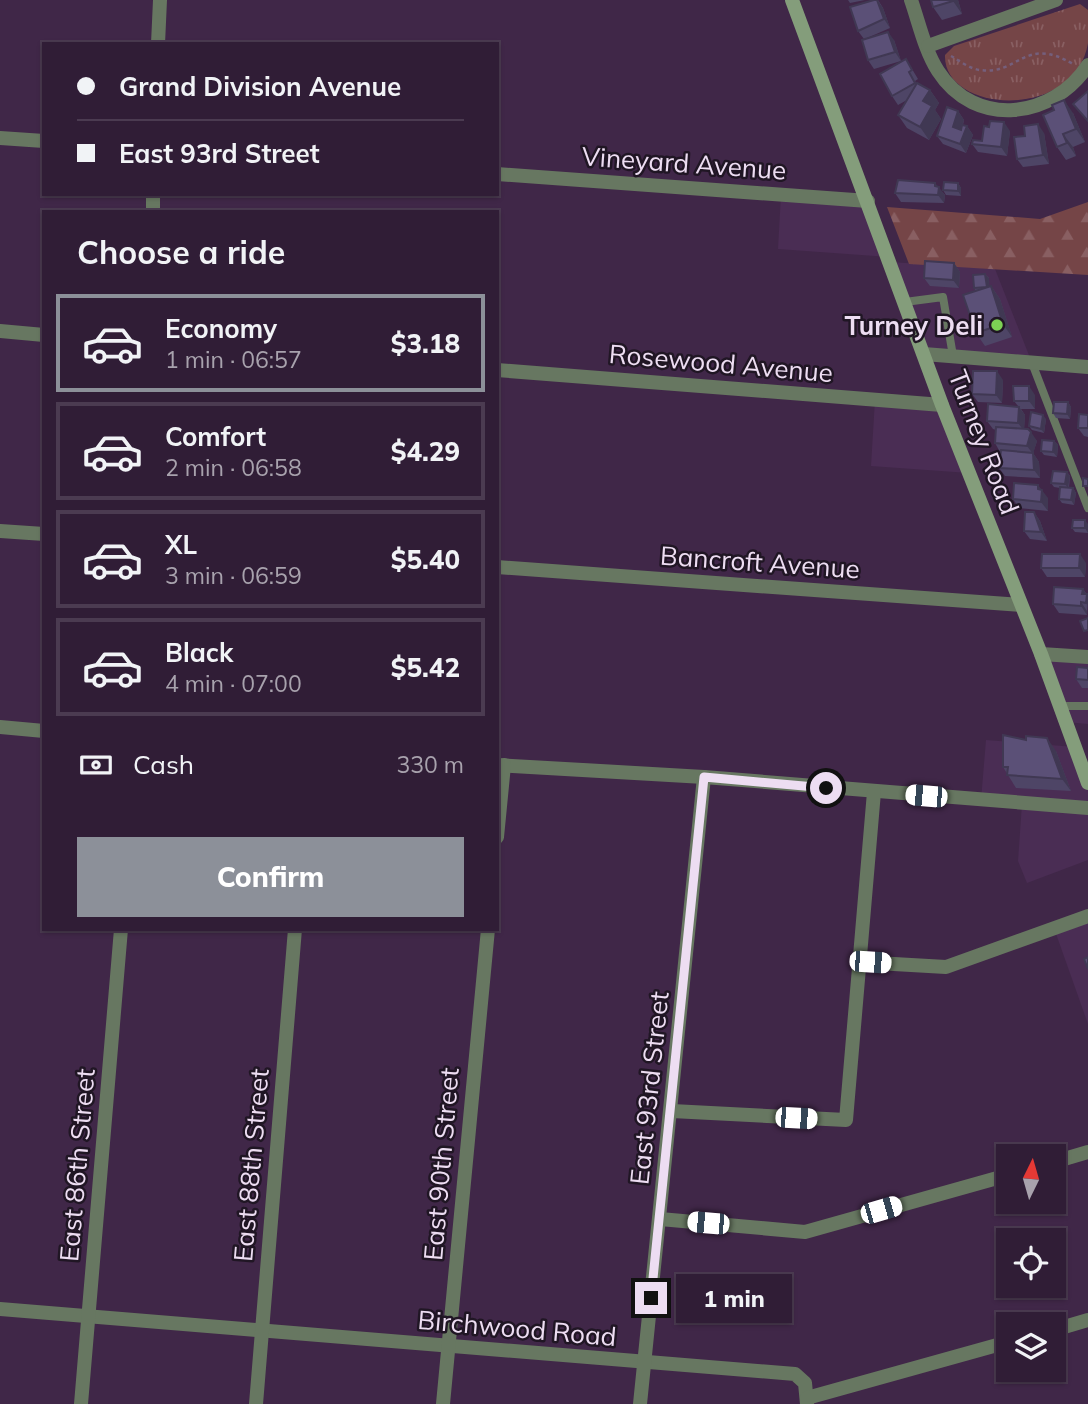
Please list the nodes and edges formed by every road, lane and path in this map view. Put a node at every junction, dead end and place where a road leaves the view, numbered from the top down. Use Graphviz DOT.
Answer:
graph roads {
  1 [pos="160,0"];
  2 [pos="792,0"];
  3 [pos="911,0"];
  4 [pos="1056,0"];
  5 [pos="158,42"];
  6 [pos="928,46"];
  7 [pos="951,56"];
  8 [pos="1084,66"];
  9 [pos="0,138"];
  10 [pos="42,141"];
  11 [pos="499,174"];
  12 [pos="868,201"];
  13 [pos="905,302"];
  14 [pos="0,331"];
  15 [pos="42,335"];
  16 [pos="924,354"];
  17 [pos="953,356"];
  18 [pos="1032,363"];
  19 [pos="1088,368"];
  20 [pos="499,370"];
  21 [pos="942,405"];
  22 [pos="1088,508"];
  23 [pos="0,531"];
  24 [pos="42,534"];
  25 [pos="499,567"];
  26 [pos="1020,605"];
  27 [pos="1041,653"];
  28 [pos="1088,657"];
  29 [pos="1060,706"];
  30 [pos="1088,706"];
  31 [pos="0,727"];
  32 [pos="42,730"];
  33 [pos="500,765"];
  34 [pos="704,777"];
  35 [pos="1088,783"];
  36 [pos="499,789"];
  37 [pos="874,792"];
  38 [pos="1088,808"];
  39 [pos="1088,916"];
  40 [pos="121,931"];
  41 [pos="295,931"];
  42 [pos="488,931"];
  43 [pos="859,962"];
  44 [pos="672,1111"];
  45 [pos="1088,1152"];
  46 [pos="1066,1158"];
  47 [pos="996,1178"];
  48 [pos="660,1219"];
  49 [pos="0,1309"];
  50 [pos="89,1316"];
  51 [pos="1088,1320"];
  52 [pos="1066,1326"];
  53 [pos="262,1331"];
  54 [pos="449,1346"];
  55 [pos="996,1346"];
  56 [pos="644,1364"];
  57 [pos="807,1401"];
  58 [pos="81,1404"];
  59 [pos="256,1404"];
  60 [pos="443,1404"];
  61 [pos="640,1404"];
  1 -- 5 [label="street"];
  2 -- 12 [label="main road, Turney Road"];
  3 -- 6 [label="street"];
  4 -- 6 [label="street"];
  6 -- 8 [label="street"];
  7 -- 8 [label="path"];
  9 -- 10 [label="street"];
  11 -- 12 [label="street, Vineyard Avenue"];
  12 -- 13 [label="main road, Turney Road"];
  13 -- 16 [label="main road, Turney Road"];
  13 -- 17 [label="lane"];
  14 -- 15 [label="street"];
  16 -- 17 [label="street"];
  16 -- 21 [label="main road, Turney Road"];
  17 -- 18 [label="street"];
  18 -- 19 [label="street"];
  18 -- 22 [label="lane"];
  20 -- 21 [label="street, Rosewood Avenue"];
  21 -- 26 [label="main road, Turney Road"];
  23 -- 24 [label="street"];
  25 -- 26 [label="street, Bancroft Avenue"];
  26 -- 27 [label="main road, Turney Road"];
  27 -- 28 [label="street"];
  27 -- 29 [label="main road, Turney Road"];
  29 -- 30 [label="lane"];
  29 -- 35 [label="main road, Turney Road"];
  31 -- 32 [label="street"];
  33 -- 34 [label="street"];
  33 -- 36 [label="street"];
  34 -- 37 [label="street"];
  34 -- 44 [label="street, East 93rd Street"];
  37 -- 38 [label="street"];
  37 -- 43 [label="street"];
  39 -- 43 [label="street"];
  40 -- 50 [label="street, East 86th Street"];
  41 -- 53 [label="street, East 88th Street"];
  42 -- 54 [label="street, East 90th Street"];
  43 -- 44 [label="street"];
  44 -- 48 [label="street, East 93rd Street"];
  45 -- 46 [label="street"];
  47 -- 48 [label="street"];
  48 -- 56 [label="street, East 93rd Street"];
  49 -- 50 [label="street, Birchwood Road"];
  50 -- 53 [label="street, Birchwood Road"];
  50 -- 58 [label="street, East 86th Street"];
  51 -- 52 [label="street"];
  53 -- 54 [label="street, Birchwood Road"];
  53 -- 59 [label="street, East 88th Street"];
  54 -- 56 [label="street, Birchwood Road"];
  54 -- 60 [label="street, East 90th Street"];
  55 -- 57 [label="street, Birchwood Road"];
  56 -- 57 [label="street, Birchwood Road"];
  56 -- 61 [label="street, East 93rd Street"];
}
